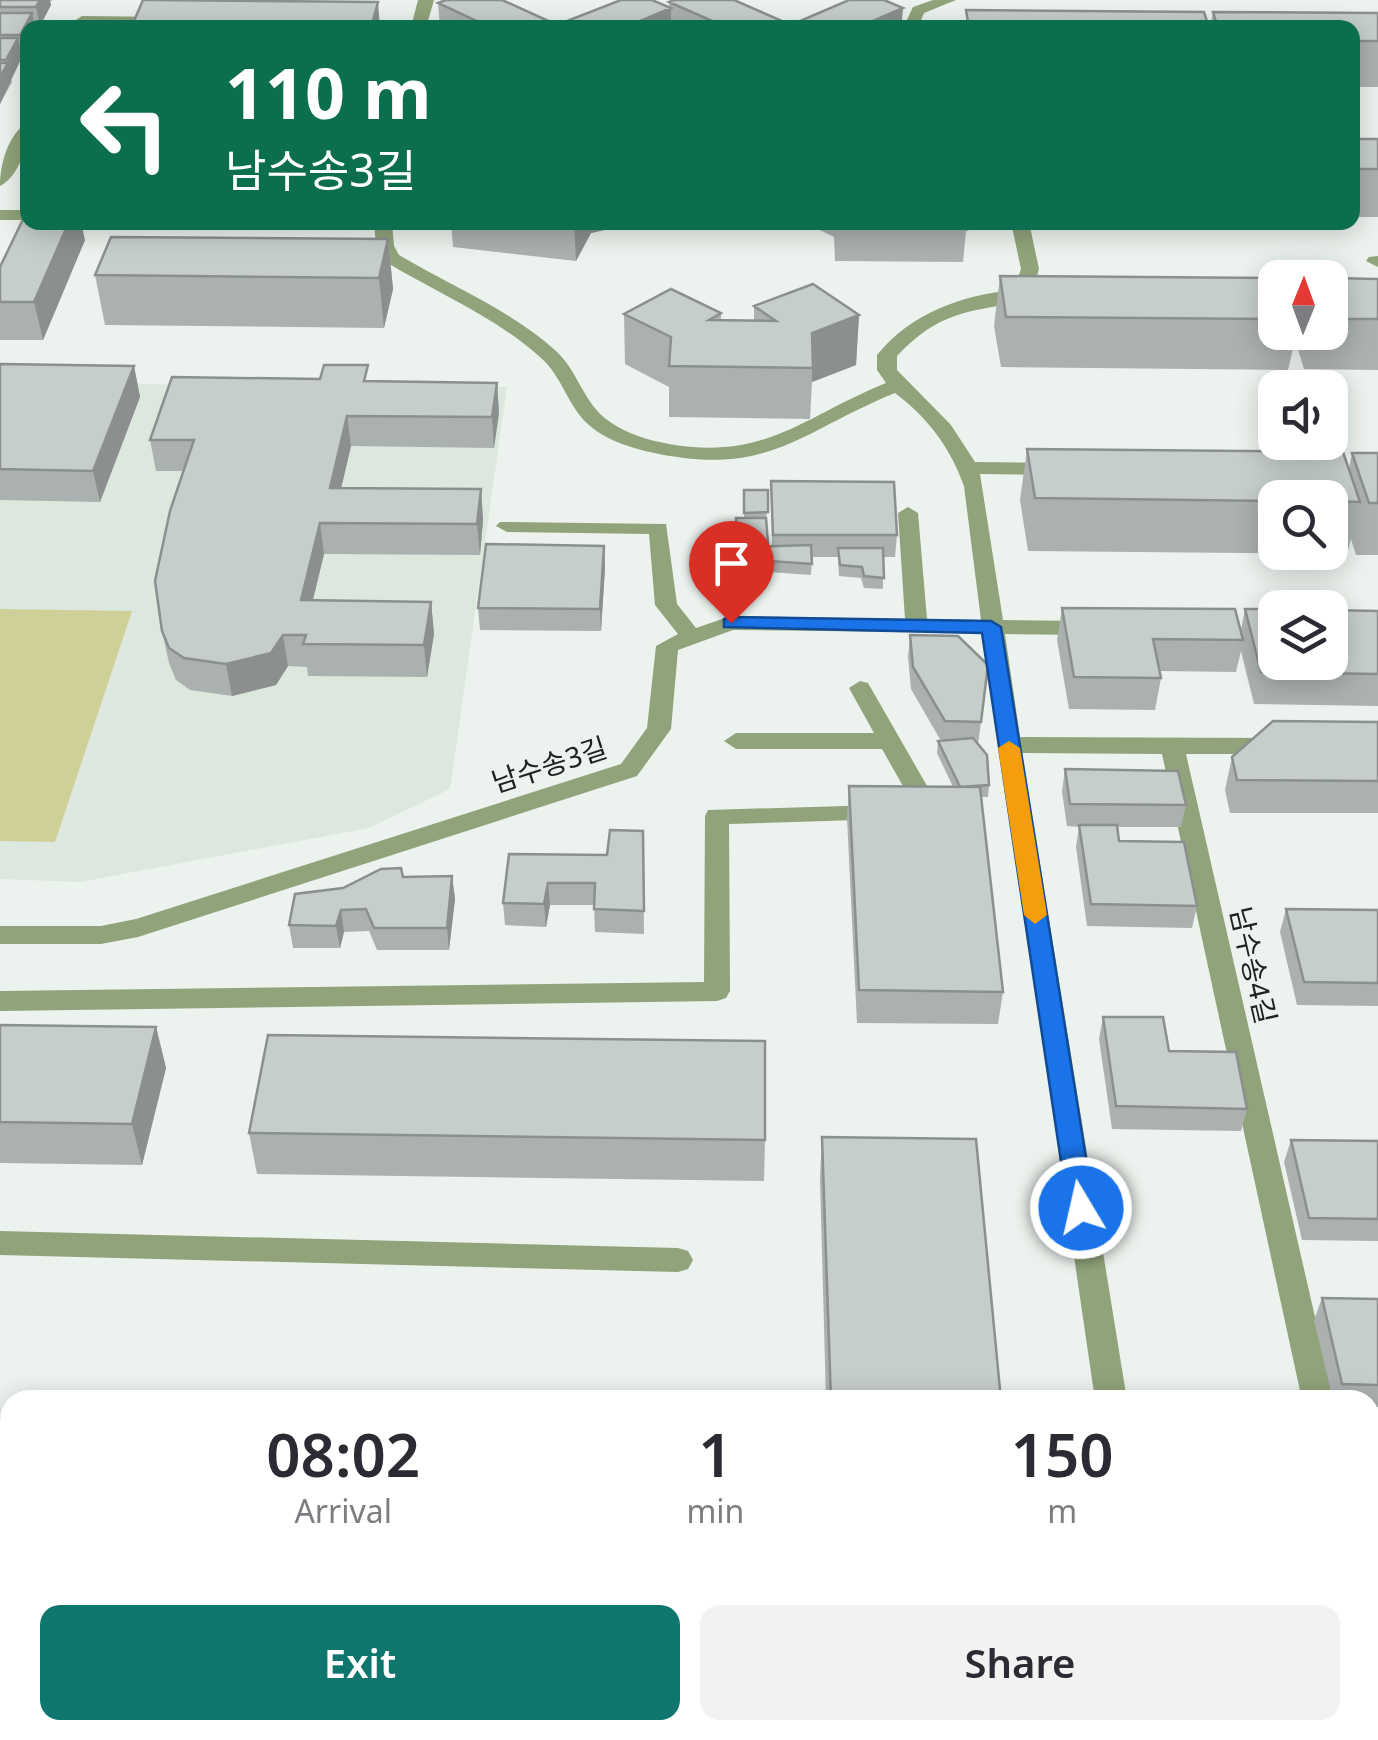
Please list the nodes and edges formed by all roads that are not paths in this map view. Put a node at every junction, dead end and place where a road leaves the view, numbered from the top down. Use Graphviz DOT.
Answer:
graph roads {
  1 [pos="948,0"];
  2 [pos="914,20"];
  3 [pos="20,142"];
  4 [pos="0,181"];
  5 [pos="384,230"];
  6 [pos="1022,230"];
  7 [pos="897,385"];
  8 [pos="968,468"];
  9 [pos="1086,469"];
  10 [pos="908,512"];
  11 [pos="507,526"];
  12 [pos="918,626"];
  13 [pos="991,627"];
  14 [pos="1105,628"];
  15 [pos="692,637"];
  16 [pos="860,688"];
  17 [pos="736,741"];
  18 [pos="891,741"];
  19 [pos="1009,745"];
  20 [pos="1172,746"];
  21 [pos="1303,746"];
  22 [pos="0,935"];
  23 [pos="0,1000"];
  24 [pos="0,1243"];
  25 [pos="678,1260"];
  26 [pos="1109,1390"];
  27 [pos="1316,1390"];
  1 -- 2 [label="street"];
  3 -- 4 [label="street"];
  5 -- 7 [label="street"];
  6 -- 7 [label="street"];
  7 -- 8 [label="street"];
  8 -- 9 [label="street"];
  8 -- 13 [label="street"];
  10 -- 12 [label="street"];
  11 -- 15 [label="street"];
  12 -- 13 [label="street"];
  12 -- 15 [label="street"];
  13 -- 14 [label="street"];
  13 -- 19 [label="street"];
  15 -- 22 [label="street, 남수송3길"];
  16 -- 18 [label="street"];
  17 -- 18 [label="street"];
  18 -- 23 [label="street"];
  19 -- 20 [label="street"];
  19 -- 26 [label="street"];
  20 -- 21 [label="street"];
  20 -- 27 [label="street, 남수송4길"];
  24 -- 25 [label="street"];
}
